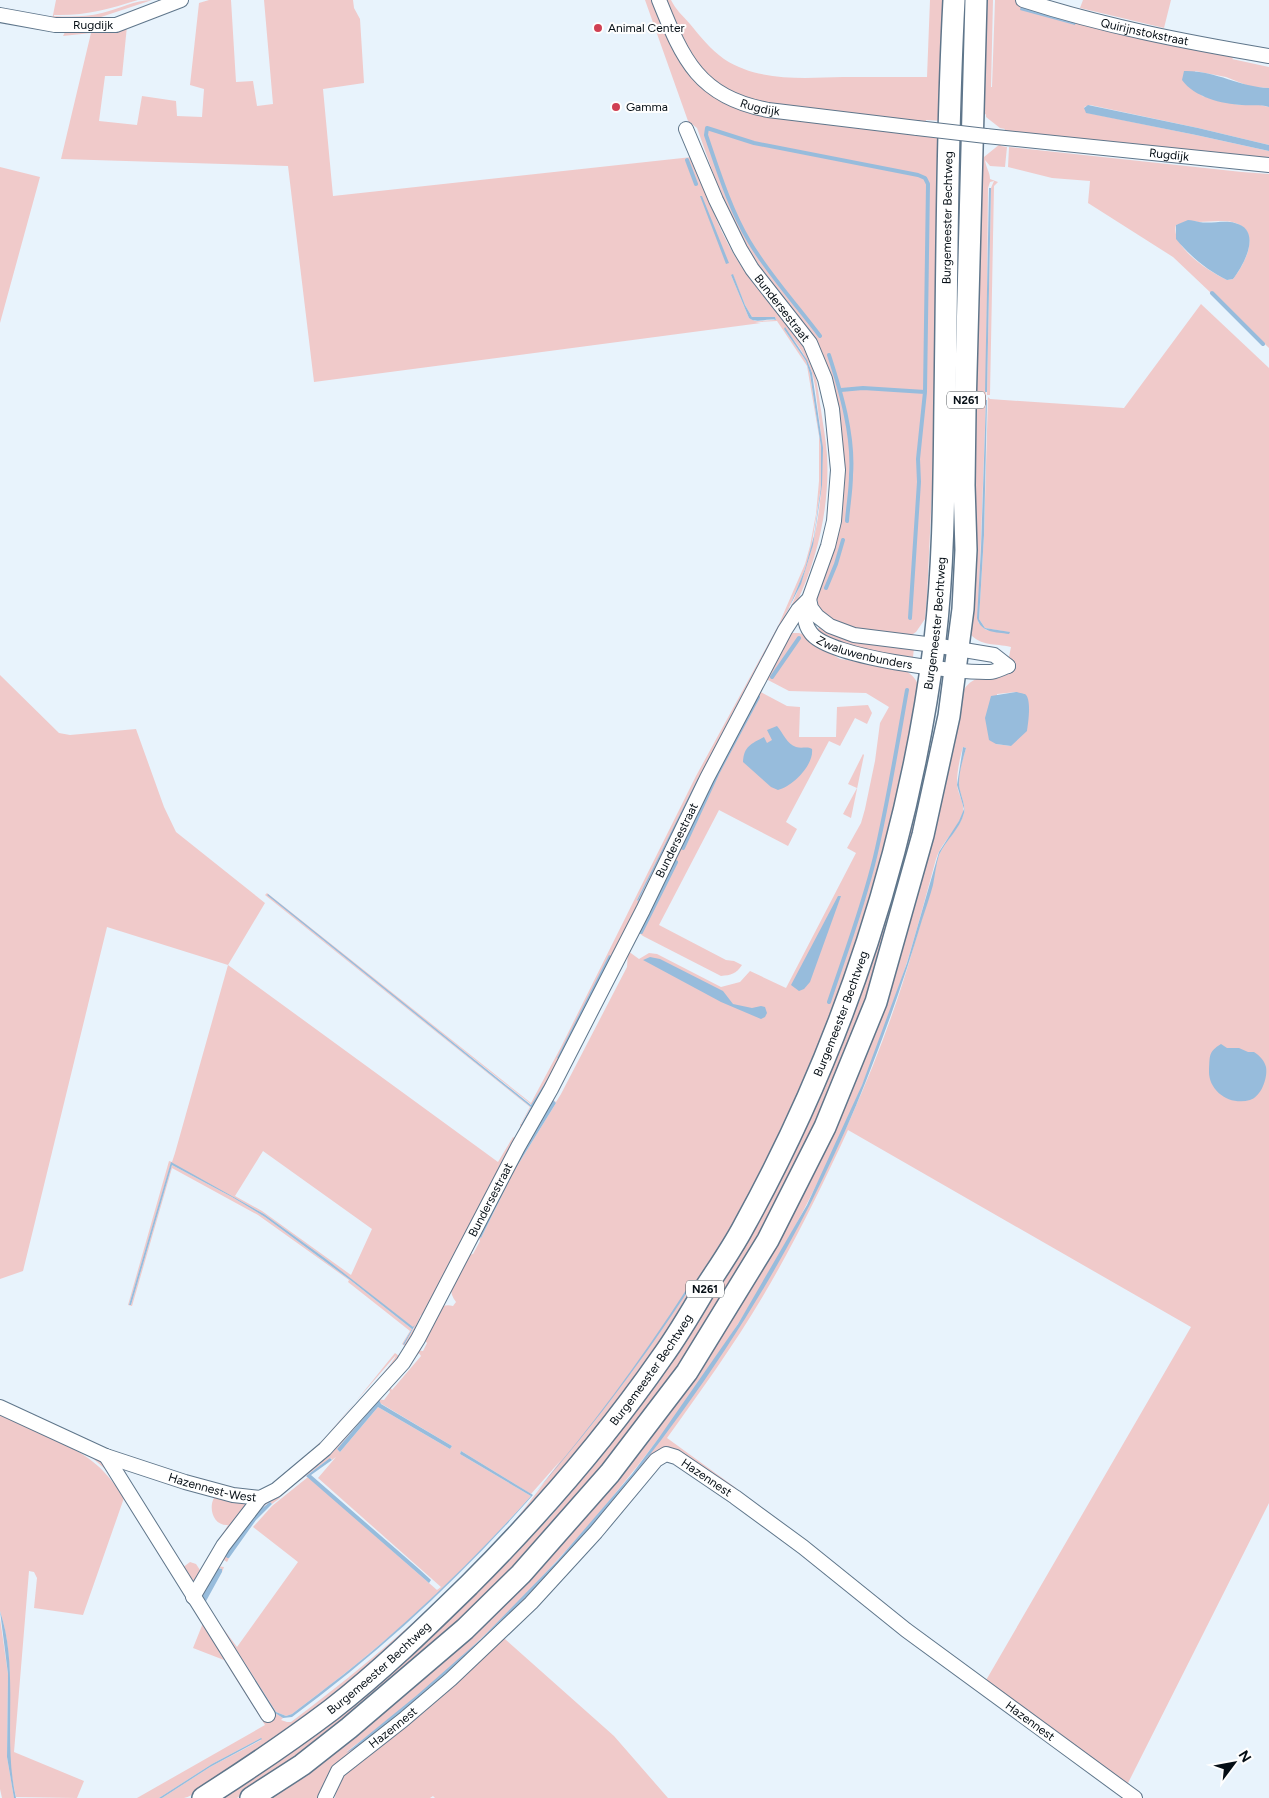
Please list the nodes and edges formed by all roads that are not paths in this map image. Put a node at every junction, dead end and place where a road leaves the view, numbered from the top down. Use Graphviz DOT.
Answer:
graph roads {
  1 [pos="181,0"];
  2 [pos="659,0"];
  3 [pos="954,0"];
  4 [pos="976,0"];
  5 [pos="1023,0"];
  6 [pos="0,15"];
  7 [pos="1269,56"];
  8 [pos="686,129"];
  9 [pos="1269,165"];
  10 [pos="809,599"];
  11 [pos="934,645"];
  12 [pos="957,659"];
  13 [pos="930,667"];
  14 [pos="0,1407"];
  15 [pos="106,1456"];
  16 [pos="260,1498"];
  17 [pos="193,1597"];
  18 [pos="268,1714"];
  19 [pos="204,1798"];
  20 [pos="251,1798"];
  21 [pos="325,1798"];
  22 [pos="1135,1798"];
  1 -- 6 [label="street, Rugdijk"];
  2 -- 9 [label="street, Rugdijk, bridge"];
  3 -- 11 [label="main road, Burgemeester Bechtweg / N261"];
  4 -- 12 [label="main road, Burgemeester Bechtweg / N261"];
  5 -- 7 [label="street, Quirijnstokstraat"];
  8 -- 10 [label="street, Bundersestraat"];
  10 -- 11 [label="street, Zwaluwenbunders"];
  10 -- 13 [label="street, Zwaluwenbunders"];
  10 -- 16 [label="street, Bundersestraat"];
  11 -- 12 [label="street, Zwaluwenbunders"];
  11 -- 13 [label="main road, Burgemeester Bechtweg / N261"];
  12 -- 13 [label="street, Zwaluwenbunders"];
  12 -- 20 [label="main road, Burgemeester Bechtweg / N261"];
  13 -- 19 [label="main road, Burgemeester Bechtweg / N261"];
  14 -- 15 [label="street, Hazennest-West"];
  15 -- 16 [label="street, Hazennest-West"];
  15 -- 17 [label="street"];
  16 -- 17 [label="street, Hazennest-West"];
  17 -- 18 [label="street"];
  21 -- 22 [label="street, Hazennest"];
}
